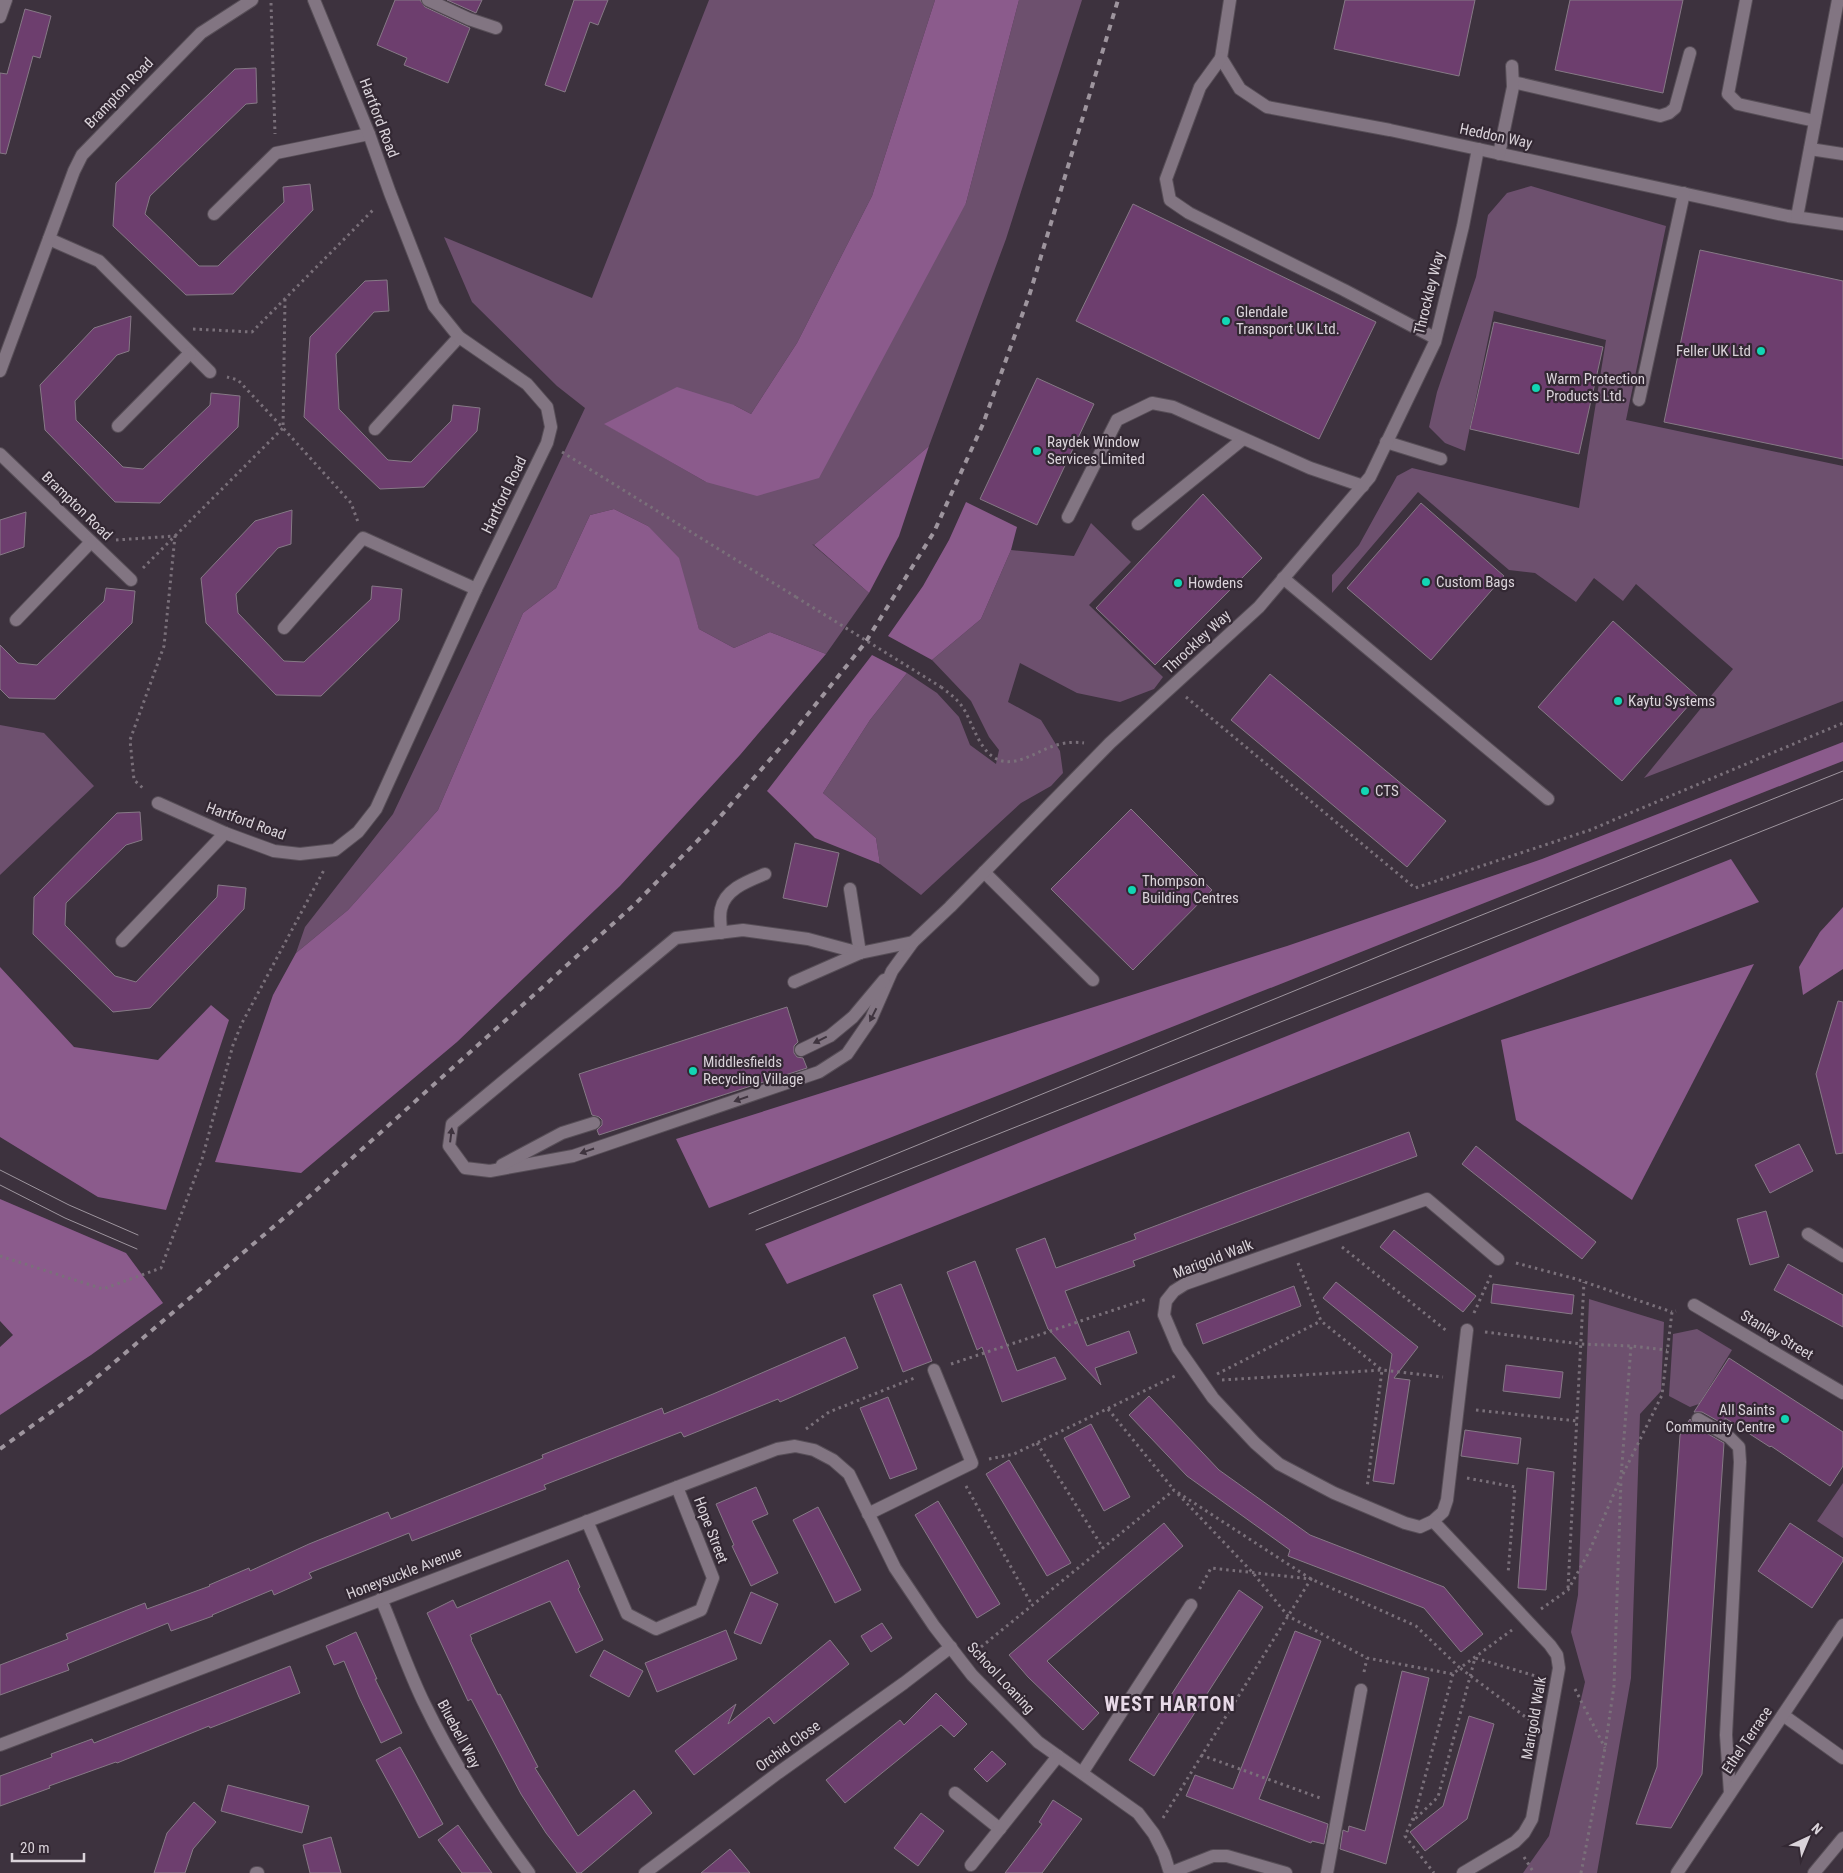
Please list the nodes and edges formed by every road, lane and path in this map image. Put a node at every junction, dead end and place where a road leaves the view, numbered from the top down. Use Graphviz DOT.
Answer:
graph roads {
  1 [pos="6,0"];
  2 [pos="252,0"];
  3 [pos="271,0"];
  4 [pos="314,0"];
  5 [pos="428,0"];
  6 [pos="1230,0"];
  7 [pos="1746,0"];
  8 [pos="1838,0"];
  9 [pos="0,17"];
  10 [pos="496,28"];
  11 [pos="1690,53"];
  12 [pos="1221,58"];
  13 [pos="1512,66"];
  14 [pos="1513,82"];
  15 [pos="1815,122"];
  16 [pos="369,134"];
  17 [pos="1478,149"];
  18 [pos="1810,149"];
  19 [pos="276,153"];
  20 [pos="1499,154"];
  21 [pos="1843,154"];
  22 [pos="1684,193"];
  23 [pos="390,194"];
  24 [pos="214,214"];
  25 [pos="1797,217"];
  26 [pos="1843,224"];
  27 [pos="49,239"];
  28 [pos="286,298"];
  29 [pos="166,328"];
  30 [pos="459,337"];
  31 [pos="1435,338"];
  32 [pos="190,352"];
  33 [pos="0,371"];
  34 [pos="210,372"];
  35 [pos="1639,400"];
  36 [pos="118,426"];
  37 [pos="283,428"];
  38 [pos="375,429"];
  39 [pos="1243,439"];
  40 [pos="1386,442"];
  41 [pos="547,443"];
  42 [pos="0,454"];
  43 [pos="1441,458"];
  44 [pos="1363,486"];
  45 [pos="1068,517"];
  46 [pos="1138,524"];
  47 [pos="175,536"];
  48 [pos="363,538"];
  49 [pos="91,542"];
  50 [pos="1283,578"];
  51 [pos="131,580"];
  52 [pos="476,589"];
  53 [pos="16,620"];
  54 [pos="284,628"];
  55 [pos="1174,686"];
  56 [pos="1843,723"];
  57 [pos="1110,743"];
  58 [pos="1548,799"];
  59 [pos="158,804"];
  60 [pos="225,833"];
  61 [pos="335,850"];
  62 [pos="984,872"];
  63 [pos="765,874"];
  64 [pos="850,889"];
  65 [pos="721,933"];
  66 [pos="122,941"];
  67 [pos="913,942"];
  68 [pos="860,953"];
  69 [pos="892,971"];
  70 [pos="1093,980"];
  71 [pos="794,982"];
  72 [pos="801,1050"];
  73 [pos="594,1123"];
  74 [pos="490,1171"];
  75 [pos="1325,1234"];
  76 [pos="1808,1234"];
  77 [pos="1292,1246"];
  78 [pos="0,1256"];
  79 [pos="1843,1256"];
  80 [pos="1498,1258"];
  81 [pos="1584,1282"];
  82 [pos="1174,1291"];
  83 [pos="1694,1305"];
  84 [pos="1672,1312"];
  85 [pos="1321,1321"];
  86 [pos="1467,1330"];
  87 [pos="1581,1344"];
  88 [pos="1465,1346"];
  89 [pos="1632,1346"];
  90 [pos="1667,1350"];
  91 [pos="1192,1368"];
  92 [pos="934,1370"];
  93 [pos="1382,1370"];
  94 [pos="1461,1379"];
  95 [pos="1202,1381"];
  96 [pos="1843,1393"];
  97 [pos="1458,1408"];
  98 [pos="1108,1409"];
  99 [pos="1698,1418"];
  100 [pos="1577,1421"];
  101 [pos="1038,1443"];
  102 [pos="777,1449"];
  103 [pos="821,1453"];
  104 [pos="972,1463"];
  105 [pos="958,1470"];
  106 [pos="1450,1475"];
  107 [pos="1621,1477"];
  108 [pos="677,1486"];
  109 [pos="1174,1490"];
  110 [pos="1365,1506"];
  111 [pos="868,1514"];
  112 [pos="588,1521"];
  113 [pos="1433,1521"];
  114 [pos="1103,1548"];
  115 [pos="1253,1573"];
  116 [pos="1311,1579"];
  117 [pos="1568,1590"];
  118 [pos="1506,1598"];
  119 [pos="381,1599"];
  120 [pos="1192,1605"];
  121 [pos="1032,1606"];
  122 [pos="1288,1616"];
  123 [pos="1527,1620"];
  124 [pos="1843,1625"];
  125 [pos="950,1647"];
  126 [pos="1475,1658"];
  127 [pos="962,1662"];
  128 [pos="1460,1668"];
  129 [pos="1453,1674"];
  130 [pos="1470,1675"];
  131 [pos="1557,1683"];
  132 [pos="1361,1690"];
  133 [pos="1783,1715"];
  134 [pos="1547,1734"];
  135 [pos="0,1745"];
  136 [pos="1605,1748"];
  137 [pos="1201,1755"];
  138 [pos="1058,1756"];
  139 [pos="1843,1758"];
  140 [pos="1082,1773"];
  141 [pos="955,1793"];
  142 [pos="1730,1794"];
  143 [pos="1340,1805"];
  144 [pos="1414,1816"];
  145 [pos="1000,1828"];
  146 [pos="1154,1834"];
  147 [pos="1843,1838"];
  148 [pos="971,1866"];
  149 [pos="529,1873"];
  150 [pos="645,1873"];
  151 [pos="1170,1873"];
  152 [pos="1286,1873"];
  153 [pos="1327,1873"];
  154 [pos="1434,1873"];
  155 [pos="1463,1873"];
  156 [pos="1581,1873"];
  157 [pos="1677,1873"];
  158 [pos="1814,1873"];
  1 -- 9 [label="street"];
  2 -- 27 [label="street, Brampton Road"];
  3 -- 19 [label="path"];
  4 -- 16 [label="street, Hartford Road"];
  5 -- 10 [label="street"];
  6 -- 12 [label="street"];
  7 -- 15 [label="street"];
  8 -- 15 [label="street"];
  11 -- 14 [label="street"];
  12 -- 17 [label="street, Heddon Way"];
  12 -- 31 [label="street"];
  13 -- 14 [label="street"];
  14 -- 20 [label="street"];
  15 -- 18 [label="street"];
  16 -- 19 [label="street"];
  16 -- 23 [label="street, Hartford Road"];
  17 -- 20 [label="street, Heddon Way"];
  17 -- 31 [label="street, Throckley Way"];
  18 -- 21 [label="street"];
  18 -- 25 [label="street"];
  19 -- 24 [label="street"];
  20 -- 22 [label="street, Heddon Way"];
  22 -- 25 [label="street, Heddon Way"];
  22 -- 35 [label="street"];
  23 -- 28 [label="path"];
  23 -- 30 [label="street, Hartford Road"];
  25 -- 26 [label="street, Heddon Way"];
  27 -- 29 [label="street"];
  27 -- 33 [label="street, Brampton Road"];
  28 -- 29 [label="path"];
  28 -- 37 [label="path"];
  29 -- 32 [label="street"];
  30 -- 38 [label="street"];
  30 -- 41 [label="street, Hartford Road"];
  31 -- 40 [label="street, Throckley Way"];
  32 -- 34 [label="street"];
  32 -- 36 [label="street"];
  34 -- 37 [label="path"];
  37 -- 47 [label="path"];
  37 -- 48 [label="path"];
  39 -- 44 [label="street"];
  39 -- 45 [label="street"];
  39 -- 46 [label="street"];
  40 -- 43 [label="street"];
  40 -- 44 [label="street, Throckley Way"];
  41 -- 52 [label="street, Hartford Road"];
  41 -- 57 [label="path, bridge"];
  42 -- 49 [label="street, Brampton Road"];
  44 -- 50 [label="street, Throckley Way"];
  47 -- 49 [label="path"];
  47 -- 51 [label="path"];
  47 -- 59 [label="path"];
  48 -- 52 [label="street"];
  48 -- 54 [label="street"];
  49 -- 51 [label="street, Brampton Road"];
  49 -- 53 [label="street"];
  50 -- 55 [label="street, Throckley Way"];
  50 -- 58 [label="street"];
  52 -- 61 [label="street, Hartford Road"];
  55 -- 56 [label="path"];
  55 -- 57 [label="street, Throckley Way"];
  57 -- 62 [label="street, Throckley Way"];
  59 -- 60 [label="street, Hartford Road"];
  60 -- 61 [label="street, Hartford Road"];
  60 -- 66 [label="street"];
  61 -- 78 [label="path"];
  62 -- 67 [label="street, Throckley Way"];
  62 -- 70 [label="street"];
  63 -- 65 [label="street"];
  64 -- 68 [label="street"];
  65 -- 68 [label="street"];
  74 -- 65 [label="street, one-way"];
  67 -- 68 [label="street"];
  67 -- 69 [label="street, Throckley Way"];
  68 -- 71 [label="street"];
  69 -- 72 [label="street, one-way"];
  69 -- 74 [label="street, one-way"];
  73 -- 74 [label="street"];
  75 -- 77 [label="street, Marigold Walk"];
  75 -- 80 [label="street, Marigold Walk"];
  75 -- 88 [label="path"];
  76 -- 79 [label="street"];
  77 -- 82 [label="street, Marigold Walk"];
  77 -- 85 [label="path"];
  80 -- 81 [label="path"];
  80 -- 86 [label="path"];
  81 -- 84 [label="path"];
  81 -- 87 [label="path"];
  82 -- 91 [label="street, Marigold Walk"];
  82 -- 92 [label="path"];
  83 -- 84 [label="path"];
  83 -- 96 [label="street, Stanley Street"];
  84 -- 90 [label="path"];
  85 -- 93 [label="path"];
  85 -- 95 [label="path"];
  86 -- 87 [label="path"];
  86 -- 88 [label="street"];
  87 -- 89 [label="path"];
  87 -- 100 [label="path"];
  88 -- 94 [label="street"];
  89 -- 90 [label="path"];
  89 -- 107 [label="path"];
  90 -- 107 [label="path"];
  91 -- 95 [label="street, Marigold Walk"];
  91 -- 98 [label="path"];
  92 -- 102 [label="path"];
  92 -- 104 [label="street"];
  93 -- 94 [label="path"];
  93 -- 95 [label="path"];
  93 -- 110 [label="path"];
  94 -- 97 [label="street"];
  95 -- 110 [label="street, Marigold Walk"];
  97 -- 100 [label="path"];
  97 -- 106 [label="street"];
  98 -- 101 [label="path"];
  98 -- 109 [label="path"];
  99 -- 142 [label="street"];
  100 -- 117 [label="path"];
  101 -- 104 [label="path"];
  101 -- 114 [label="path"];
  102 -- 103 [label="street, Honeysuckle Avenue"];
  102 -- 108 [label="street, Honeysuckle Avenue"];
  103 -- 111 [label="street, School Loaning"];
  104 -- 105 [label="street"];
  105 -- 111 [label="street"];
  105 -- 121 [label="path"];
  106 -- 113 [label="street"];
  106 -- 118 [label="path"];
  107 -- 117 [label="path"];
  107 -- 136 [label="path"];
  108 -- 112 [label="street, Honeysuckle Avenue"];
  108 -- 112 [label="street, Hope Street"];
  109 -- 114 [label="path"];
  109 -- 115 [label="path"];
  109 -- 116 [label="path"];
  110 -- 113 [label="street, Marigold Walk"];
  111 -- 125 [label="street, School Loaning"];
  112 -- 119 [label="street, Honeysuckle Avenue"];
  113 -- 118 [label="street, Marigold Walk"];
  114 -- 121 [label="path"];
  115 -- 116 [label="path"];
  115 -- 120 [label="path"];
  115 -- 122 [label="path"];
  116 -- 122 [label="path"];
  116 -- 128 [label="path"];
  117 -- 123 [label="path"];
  118 -- 123 [label="street, Marigold Walk"];
  119 -- 135 [label="street, Honeysuckle Avenue"];
  119 -- 149 [label="street, Bluebell Way"];
  120 -- 140 [label="street"];
  121 -- 127 [label="path"];
  122 -- 129 [label="path"];
  122 -- 137 [label="path"];
  123 -- 126 [label="path"];
  123 -- 131 [label="street, Marigold Walk"];
  124 -- 133 [label="street, Ethel Terrace"];
  125 -- 127 [label="street, School Loaning"];
  125 -- 150 [label="street, Orchid Close"];
  126 -- 128 [label="path"];
  126 -- 130 [label="path"];
  126 -- 131 [label="path"];
  127 -- 138 [label="street, School Loaning"];
  128 -- 129 [label="path"];
  128 -- 130 [label="path"];
  129 -- 144 [label="path"];
  130 -- 134 [label="path"];
  130 -- 144 [label="path"];
  131 -- 134 [label="street, Marigold Walk"];
  131 -- 136 [label="path"];
  132 -- 143 [label="street"];
  133 -- 139 [label="street"];
  133 -- 142 [label="street, Ethel Terrace"];
  134 -- 155 [label="street, Marigold Walk"];
  136 -- 156 [label="path"];
  137 -- 143 [label="path"];
  137 -- 146 [label="path"];
  138 -- 140 [label="street, School Loaning"];
  138 -- 145 [label="street"];
  140 -- 146 [label="street, School Loaning"];
  141 -- 145 [label="street"];
  142 -- 157 [label="street, Ethel Terrace"];
  143 -- 153 [label="street"];
  144 -- 154 [label="path"];
  145 -- 148 [label="street"];
  146 -- 151 [label="street, School Loaning"];
  147 -- 158 [label="street"];
  151 -- 152 [label="street"];
}
